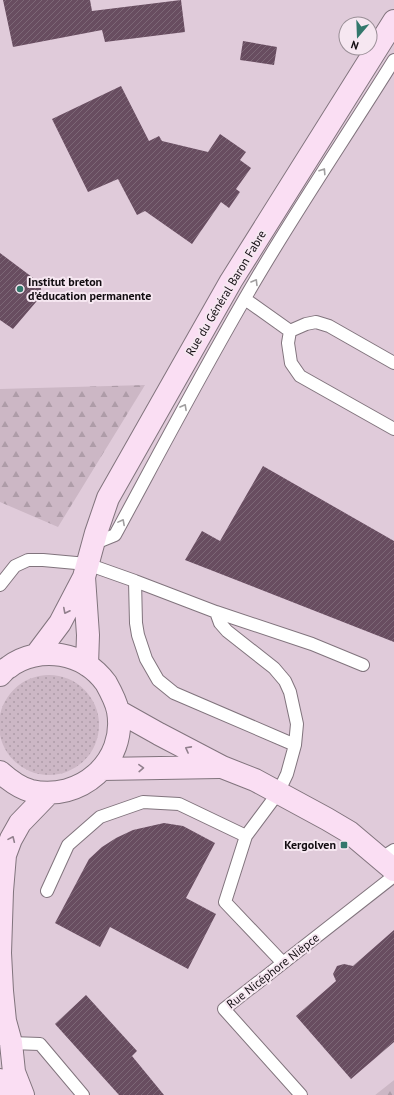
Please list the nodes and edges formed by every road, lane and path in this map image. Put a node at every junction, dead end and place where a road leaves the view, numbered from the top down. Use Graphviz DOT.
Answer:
graph roads {
  1 [pos="394,21"];
  2 [pos="394,60"];
  3 [pos="245,299"];
  4 [pos="290,331"];
  5 [pos="394,363"];
  6 [pos="394,429"];
  7 [pos="88,562"];
  8 [pos="135,581"];
  9 [pos="0,585"];
  10 [pos="216,612"];
  11 [pos="36,655"];
  12 [pos="87,665"];
  13 [pos="364,665"];
  14 [pos="3,669"];
  15 [pos="118,711"];
  16 [pos="295,745"];
  17 [pos="222,767"];
  18 [pos="102,769"];
  19 [pos="0,772"];
  20 [pos="49,793"];
  21 [pos="278,793"];
  22 [pos="246,836"];
  23 [pos="389,860"];
  24 [pos="394,876"];
  25 [pos="47,891"];
  26 [pos="283,963"];
  27 [pos="11,1043"];
  28 [pos="0,1080"];
  29 [pos="4,1095"];
  30 [pos="23,1095"];
  31 [pos="83,1095"];
  32 [pos="301,1095"];
  1 -- 7 [label="main road, Rue du Général Baron Fabre"];
  3 -- 2 [label="lane, one-way"];
  3 -- 4 [label="lane"];
  7 -- 3 [label="lane, one-way"];
  4 -- 5 [label="lane"];
  4 -- 6 [label="lane"];
  7 -- 8 [label="lane"];
  7 -- 9 [label="lane"];
  7 -- 11 [label="main road, Rue du Général Baron Fabre, one-way"];
  7 -- 12 [label="main road, Rue du Général Baron Fabre"];
  8 -- 10 [label="lane"];
  8 -- 16 [label="lane"];
  10 -- 13 [label="lane"];
  10 -- 16 [label="lane"];
  11 -- 12 [label="main road"];
  11 -- 14 [label="main road"];
  12 -- 15 [label="main road"];
  17 -- 15 [label="main road, one-way"];
  15 -- 18 [label="main road"];
  16 -- 21 [label="lane"];
  18 -- 17 [label="main road, one-way"];
  17 -- 21 [label="main road"];
  18 -- 20 [label="main road"];
  19 -- 20 [label="main road"];
  27 -- 20 [label="main road, one-way"];
  21 -- 22 [label="lane"];
  21 -- 23 [label="main road"];
  22 -- 25 [label="lane"];
  22 -- 26 [label="lane"];
  24 -- 26 [label="lane, Rue Nicéphore Nièpce"];
  26 -- 32 [label="lane, Rue Nicéphore Nièpce"];
  27 -- 30 [label="main road"];
  27 -- 31 [label="lane"];
  28 -- 29 [label="main road"];
}
